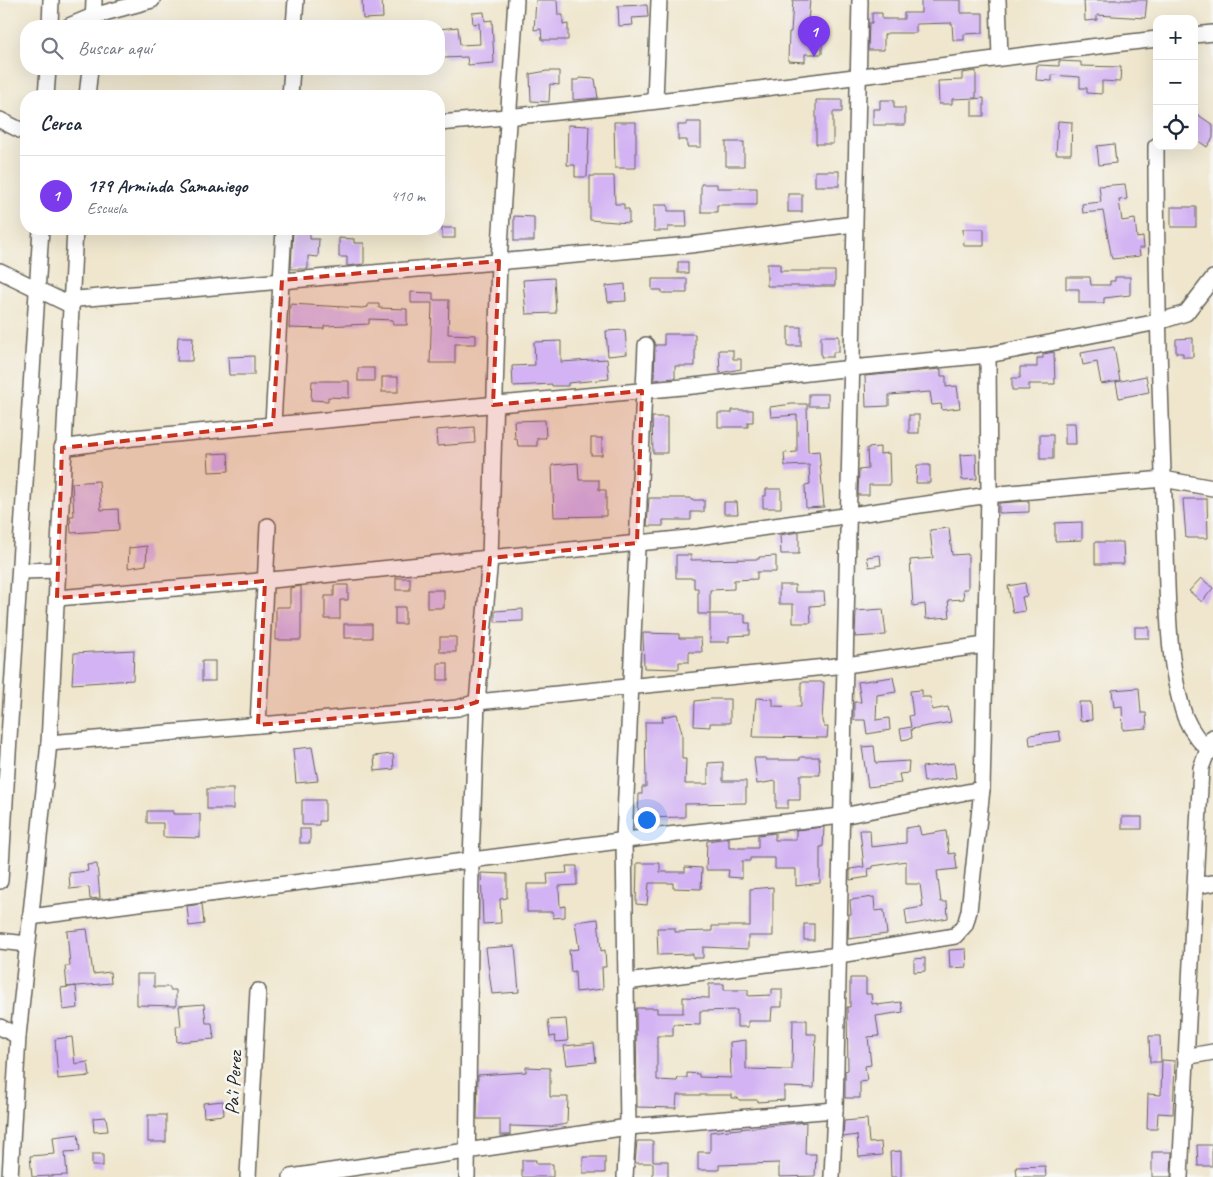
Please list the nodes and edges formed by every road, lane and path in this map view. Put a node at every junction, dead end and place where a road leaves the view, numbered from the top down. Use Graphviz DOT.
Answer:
graph roads {
  1 [pos="51,0"];
  2 [pos="94,0"];
  3 [pos="152,0"];
  4 [pos="296,0"];
  5 [pos="516,0"];
  6 [pos="659,0"];
  7 [pos="860,0"];
  8 [pos="998,0"];
  9 [pos="50,20"];
  10 [pos="93,20"];
  11 [pos="96,20"];
  12 [pos="294,20"];
  13 [pos="1213,33"];
  14 [pos="1198,35"];
  15 [pos="1153,39"];
  16 [pos="1000,57"];
  17 [pos="48,75"];
  18 [pos="89,75"];
  19 [pos="292,75"];
  20 [pos="858,77"];
  21 [pos="46,90"];
  22 [pos="88,90"];
  23 [pos="290,90"];
  24 [pos="655,100"];
  25 [pos="510,117"];
  26 [pos="0,120"];
  27 [pos="445,122"];
  28 [pos="20,130"];
  29 [pos="1156,150"];
  30 [pos="854,224"];
  31 [pos="41,235"];
  32 [pos="75,235"];
  33 [pos="284,235"];
  34 [pos="500,261"];
  35 [pos="0,271"];
  36 [pos="1213,278"];
  37 [pos="282,280"];
  38 [pos="38,290"];
  39 [pos="70,305"];
  40 [pos="1158,322"];
  41 [pos="646,345"];
  42 [pos="988,355"];
  43 [pos="852,368"];
  44 [pos="642,391"];
  45 [pos="493,405"];
  46 [pos="273,424"];
  47 [pos="62,448"];
  48 [pos="1163,480"];
  49 [pos="1213,488"];
  50 [pos="989,495"];
  51 [pos="850,516"];
  52 [pos="268,526"];
  53 [pos="637,543"];
  54 [pos="490,558"];
  55 [pos="58,570"];
  56 [pos="20,571"];
  57 [pos="265,580"];
  58 [pos="57,598"];
  59 [pos="985,645"];
  60 [pos="846,665"];
  61 [pos="629,687"];
  62 [pos="477,702"];
  63 [pos="258,725"];
  64 [pos="49,743"];
  65 [pos="1211,746"];
  66 [pos="982,789"];
  67 [pos="842,816"];
  68 [pos="624,840"];
  69 [pos="471,860"];
  70 [pos="0,881"];
  71 [pos="1213,883"];
  72 [pos="1195,886"];
  73 [pos="30,917"];
  74 [pos="0,941"];
  75 [pos="27,944"];
  76 [pos="839,955"];
  77 [pos="626,982"];
  78 [pos="258,991"];
  79 [pos="0,1027"];
  80 [pos="18,1036"];
  81 [pos="1213,1052"];
  82 [pos="1185,1057"];
  83 [pos="835,1110"];
  84 [pos="628,1127"];
  85 [pos="468,1149"];
  86 [pos="10,1177"];
  87 [pos="248,1177"];
  88 [pos="291,1177"];
  89 [pos="467,1177"];
  90 [pos="625,1177"];
  91 [pos="832,1177"];
  92 [pos="1180,1177"];
  1 -- 9 [label="street"];
  2 -- 10 [label="street"];
  3 -- 11 [label="street"];
  4 -- 12 [label="street"];
  5 -- 25 [label="street"];
  6 -- 24 [label="street"];
  7 -- 20 [label="street"];
  8 -- 16 [label="street"];
  13 -- 14 [label="street"];
  15 -- 16 [label="street"];
  16 -- 20 [label="street"];
  17 -- 21 [label="street"];
  18 -- 22 [label="street"];
  19 -- 23 [label="street"];
  20 -- 24 [label="street"];
  20 -- 30 [label="street"];
  24 -- 25 [label="street"];
  25 -- 27 [label="street"];
  25 -- 34 [label="street"];
  26 -- 28 [label="street"];
  29 -- 40 [label="street"];
  30 -- 34 [label="street"];
  30 -- 43 [label="street"];
  31 -- 38 [label="street"];
  32 -- 39 [label="street"];
  33 -- 37 [label="street"];
  34 -- 37 [label="street"];
  34 -- 45 [label="street"];
  35 -- 38 [label="street"];
  36 -- 40 [label="street"];
  37 -- 39 [label="street"];
  37 -- 46 [label="street"];
  38 -- 39 [label="street"];
  38 -- 56 [label="street"];
  39 -- 47 [label="street"];
  40 -- 42 [label="street"];
  40 -- 48 [label="street"];
  41 -- 44 [label="street"];
  42 -- 43 [label="street"];
  42 -- 50 [label="street"];
  43 -- 44 [label="street"];
  43 -- 51 [label="street"];
  44 -- 45 [label="street"];
  44 -- 53 [label="street"];
  45 -- 46 [label="street"];
  45 -- 54 [label="street"];
  46 -- 47 [label="street"];
  47 -- 55 [label="street"];
  48 -- 49 [label="street"];
  48 -- 50 [label="street"];
  48 -- 65 [label="street"];
  50 -- 51 [label="street"];
  50 -- 59 [label="street"];
  51 -- 53 [label="street"];
  51 -- 60 [label="street"];
  52 -- 57 [label="street"];
  53 -- 54 [label="street"];
  53 -- 61 [label="street"];
  54 -- 57 [label="street"];
  54 -- 62 [label="street"];
  55 -- 56 [label="street"];
  55 -- 58 [label="street"];
  56 -- 70 [label="street"];
  57 -- 58 [label="street"];
  57 -- 63 [label="street"];
  58 -- 64 [label="street"];
  59 -- 60 [label="street"];
  59 -- 66 [label="street"];
  60 -- 61 [label="street"];
  60 -- 67 [label="street"];
  61 -- 62 [label="street"];
  61 -- 68 [label="street"];
  62 -- 63 [label="street"];
  62 -- 69 [label="street"];
  63 -- 64 [label="street"];
  64 -- 73 [label="street"];
  65 -- 72 [label="street"];
  66 -- 67 [label="street"];
  66 -- 76 [label="street"];
  67 -- 68 [label="street"];
  67 -- 76 [label="street"];
  68 -- 69 [label="street"];
  68 -- 77 [label="street"];
  69 -- 73 [label="street"];
  69 -- 85 [label="street"];
  71 -- 72 [label="street"];
  72 -- 82 [label="street"];
  73 -- 75 [label="street"];
  74 -- 75 [label="street"];
  75 -- 80 [label="street"];
  76 -- 77 [label="street"];
  76 -- 83 [label="street"];
  77 -- 84 [label="street"];
  78 -- 87 [label="street, Pa'i Perez"];
  79 -- 80 [label="street"];
  80 -- 86 [label="street"];
  81 -- 82 [label="street"];
  82 -- 92 [label="street"];
  83 -- 84 [label="street"];
  83 -- 91 [label="street"];
  84 -- 85 [label="street"];
  84 -- 90 [label="street"];
  85 -- 88 [label="street"];
  85 -- 89 [label="street"];
}
